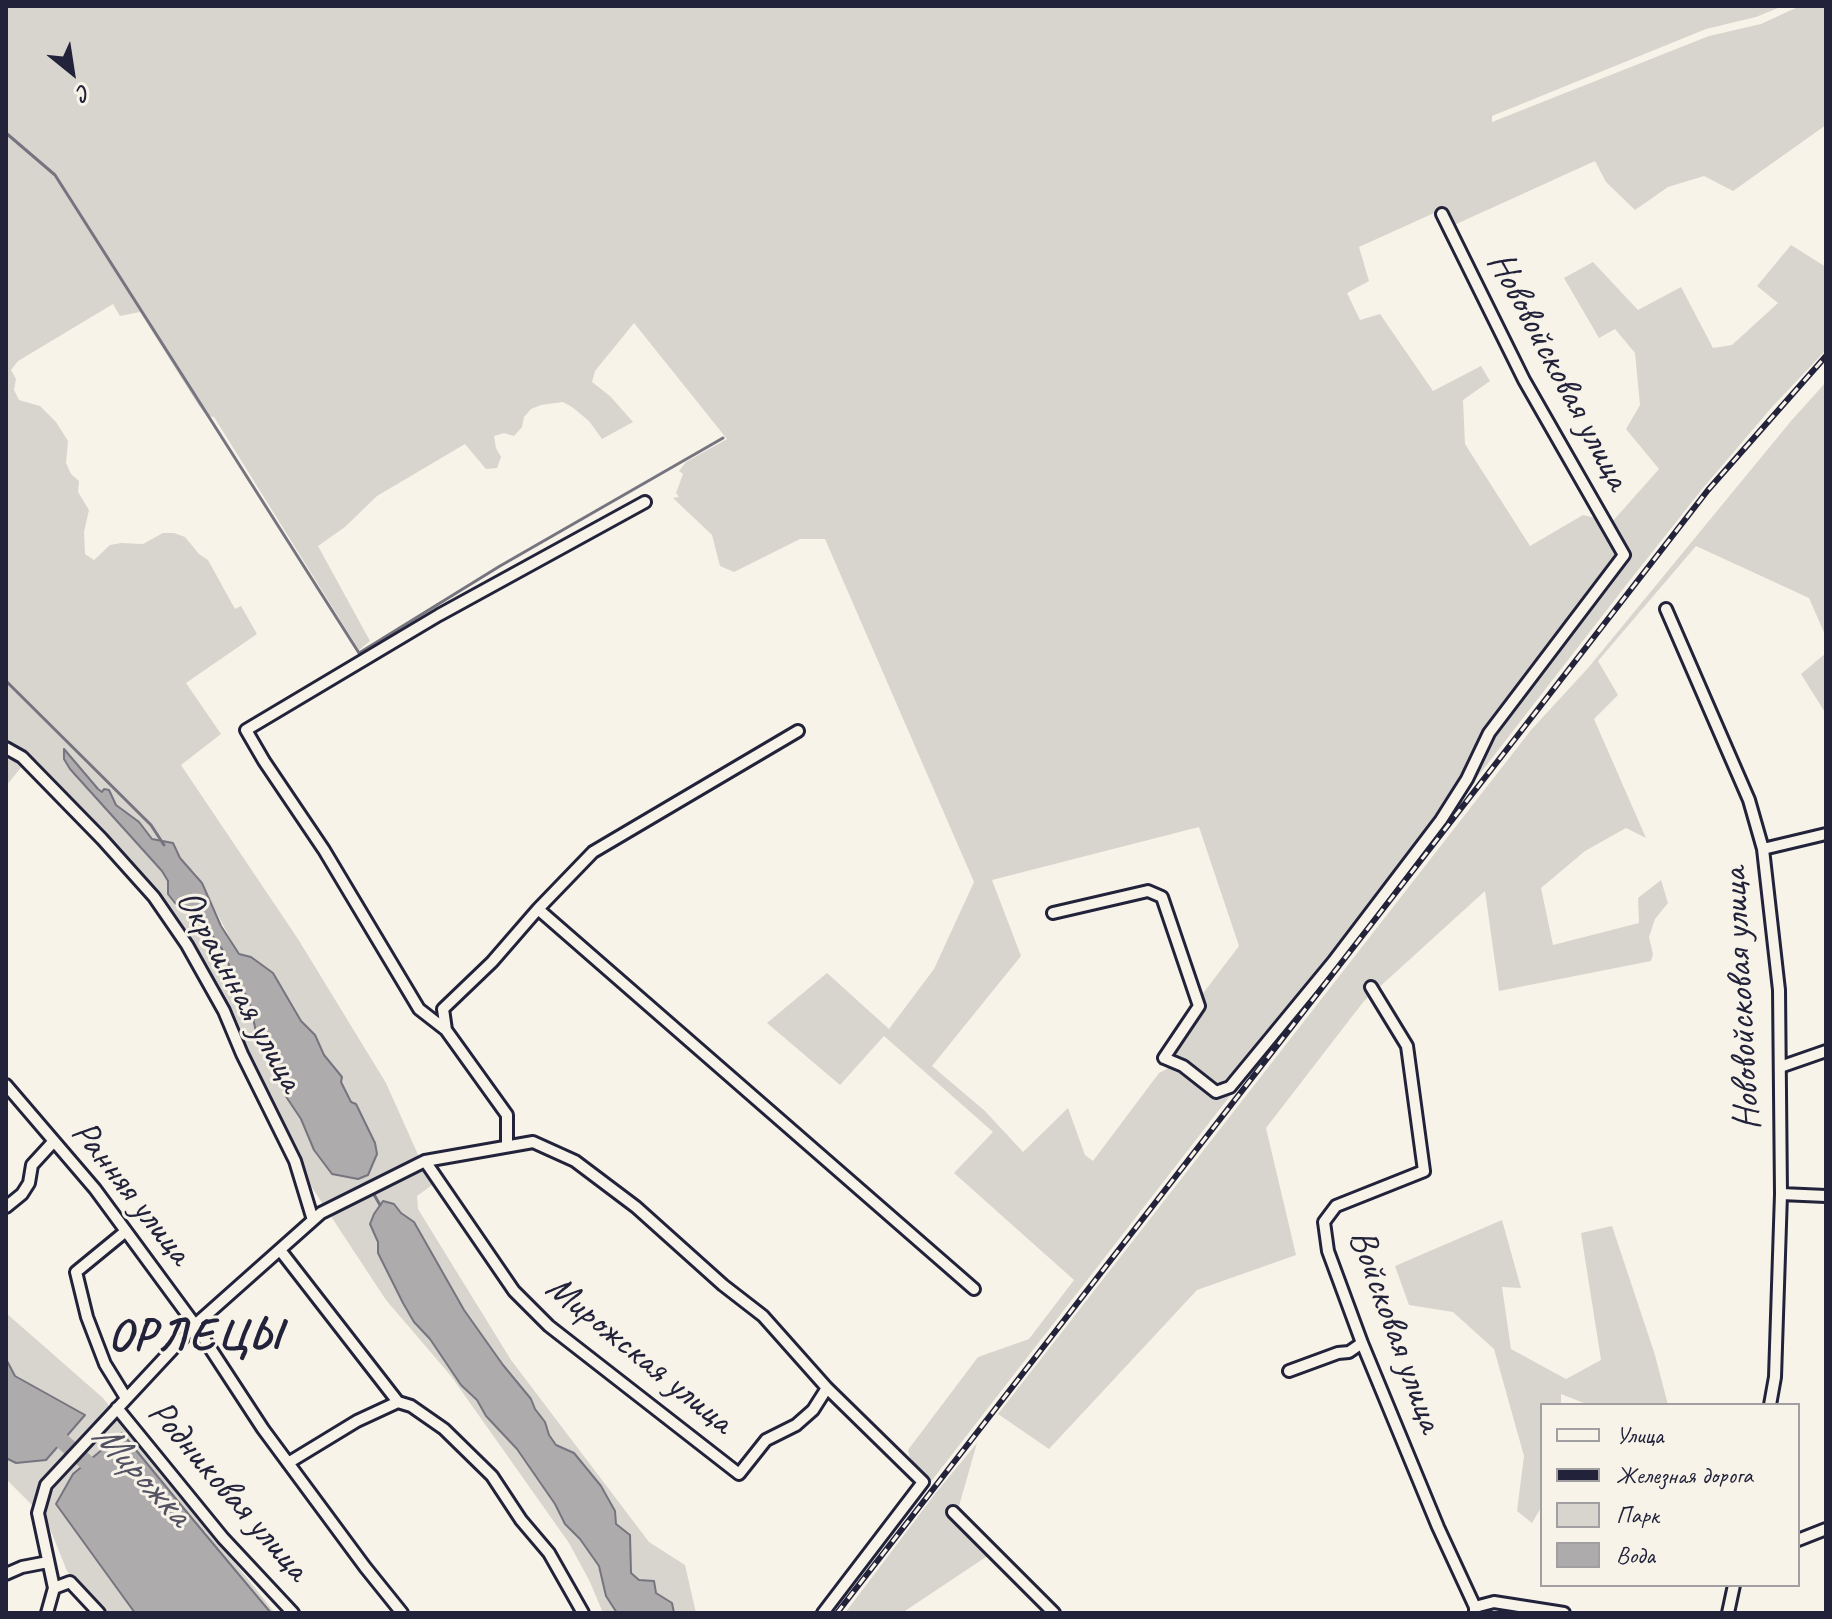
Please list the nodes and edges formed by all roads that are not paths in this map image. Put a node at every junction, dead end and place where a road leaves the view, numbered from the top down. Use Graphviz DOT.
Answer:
graph roads {
  1 [pos="1442,214"];
  2 [pos="645,502"];
  3 [pos="1666,609"];
  4 [pos="798,731"];
  5 [pos="6,748"];
  6 [pos="1826,834"];
  7 [pos="1763,849"];
  8 [pos="538,909"];
  9 [pos="1053,913"];
  10 [pos="1371,987"];
  11 [pos="446,1030"];
  12 [pos="1826,1051"];
  13 [pos="1780,1067"];
  14 [pos="6,1085"];
  15 [pos="54,1141"];
  16 [pos="507,1146"];
  17 [pos="425,1161"];
  18 [pos="1781,1194"];
  19 [pos="1826,1196"];
  20 [pos="6,1207"];
  21 [pos="313,1220"];
  22 [pos="126,1231"];
  23 [pos="280,1250"];
  24 [pos="974,1289"];
  25 [pos="195,1325"];
  26 [pos="1362,1343"];
  27 [pos="1289,1371"];
  28 [pos="827,1388"];
  29 [pos="126,1398"];
  30 [pos="398,1402"];
  31 [pos="1770,1403"];
  32 [pos="113,1412"];
  33 [pos="288,1463"];
  34 [pos="953,1512"];
  35 [pos="1826,1529"];
  36 [pos="1800,1539"];
  37 [pos="48,1562"];
  38 [pos="6,1574"];
  39 [pos="1734,1587"];
  40 [pos="54,1588"];
  41 [pos="1475,1610"];
  42 [pos="47,1613"];
  43 [pos="99,1613"];
  44 [pos="293,1613"];
  45 [pos="402,1613"];
  46 [pos="583,1613"];
  47 [pos="823,1613"];
  48 [pos="1054,1613"];
  49 [pos="1564,1613"];
  50 [pos="1728,1613"];
  1 -- 9 [label="street, Нововойсковая улица"];
  2 -- 11 [label="street"];
  3 -- 7 [label="street, Нововойсковая улица"];
  4 -- 8 [label="street"];
  5 -- 21 [label="street, Окраинная улица"];
  6 -- 7 [label="street"];
  7 -- 13 [label="street, Нововойсковая улица"];
  8 -- 11 [label="street"];
  8 -- 24 [label="street"];
  10 -- 26 [label="street, Войсковая улица"];
  11 -- 16 [label="street"];
  12 -- 13 [label="street"];
  13 -- 18 [label="street, Нововойсковая улица"];
  14 -- 15 [label="street, Ранняя улица"];
  15 -- 20 [label="street"];
  15 -- 22 [label="street, Ранняя улица"];
  16 -- 17 [label="street"];
  16 -- 28 [label="street"];
  17 -- 21 [label="street"];
  17 -- 28 [label="street, Мирожская улица"];
  18 -- 19 [label="street"];
  18 -- 31 [label="street, Нововойсковая улица"];
  21 -- 23 [label="street"];
  22 -- 25 [label="street, Ранняя улица"];
  22 -- 29 [label="street"];
  23 -- 25 [label="street"];
  23 -- 30 [label="street"];
  25 -- 29 [label="street"];
  25 -- 33 [label="street, Ранняя улица"];
  26 -- 27 [label="street"];
  26 -- 41 [label="street, Войсковая улица"];
  28 -- 47 [label="street"];
  29 -- 32 [label="street"];
  30 -- 33 [label="street"];
  30 -- 46 [label="street"];
  32 -- 37 [label="street"];
  32 -- 44 [label="street, Родниковая улица"];
  33 -- 45 [label="street, Ранняя улица"];
  34 -- 48 [label="street"];
  35 -- 36 [label="street"];
  37 -- 38 [label="street"];
  37 -- 40 [label="street"];
  39 -- 50 [label="street"];
  40 -- 42 [label="street"];
  40 -- 43 [label="street"];
  41 -- 49 [label="street"];
}
